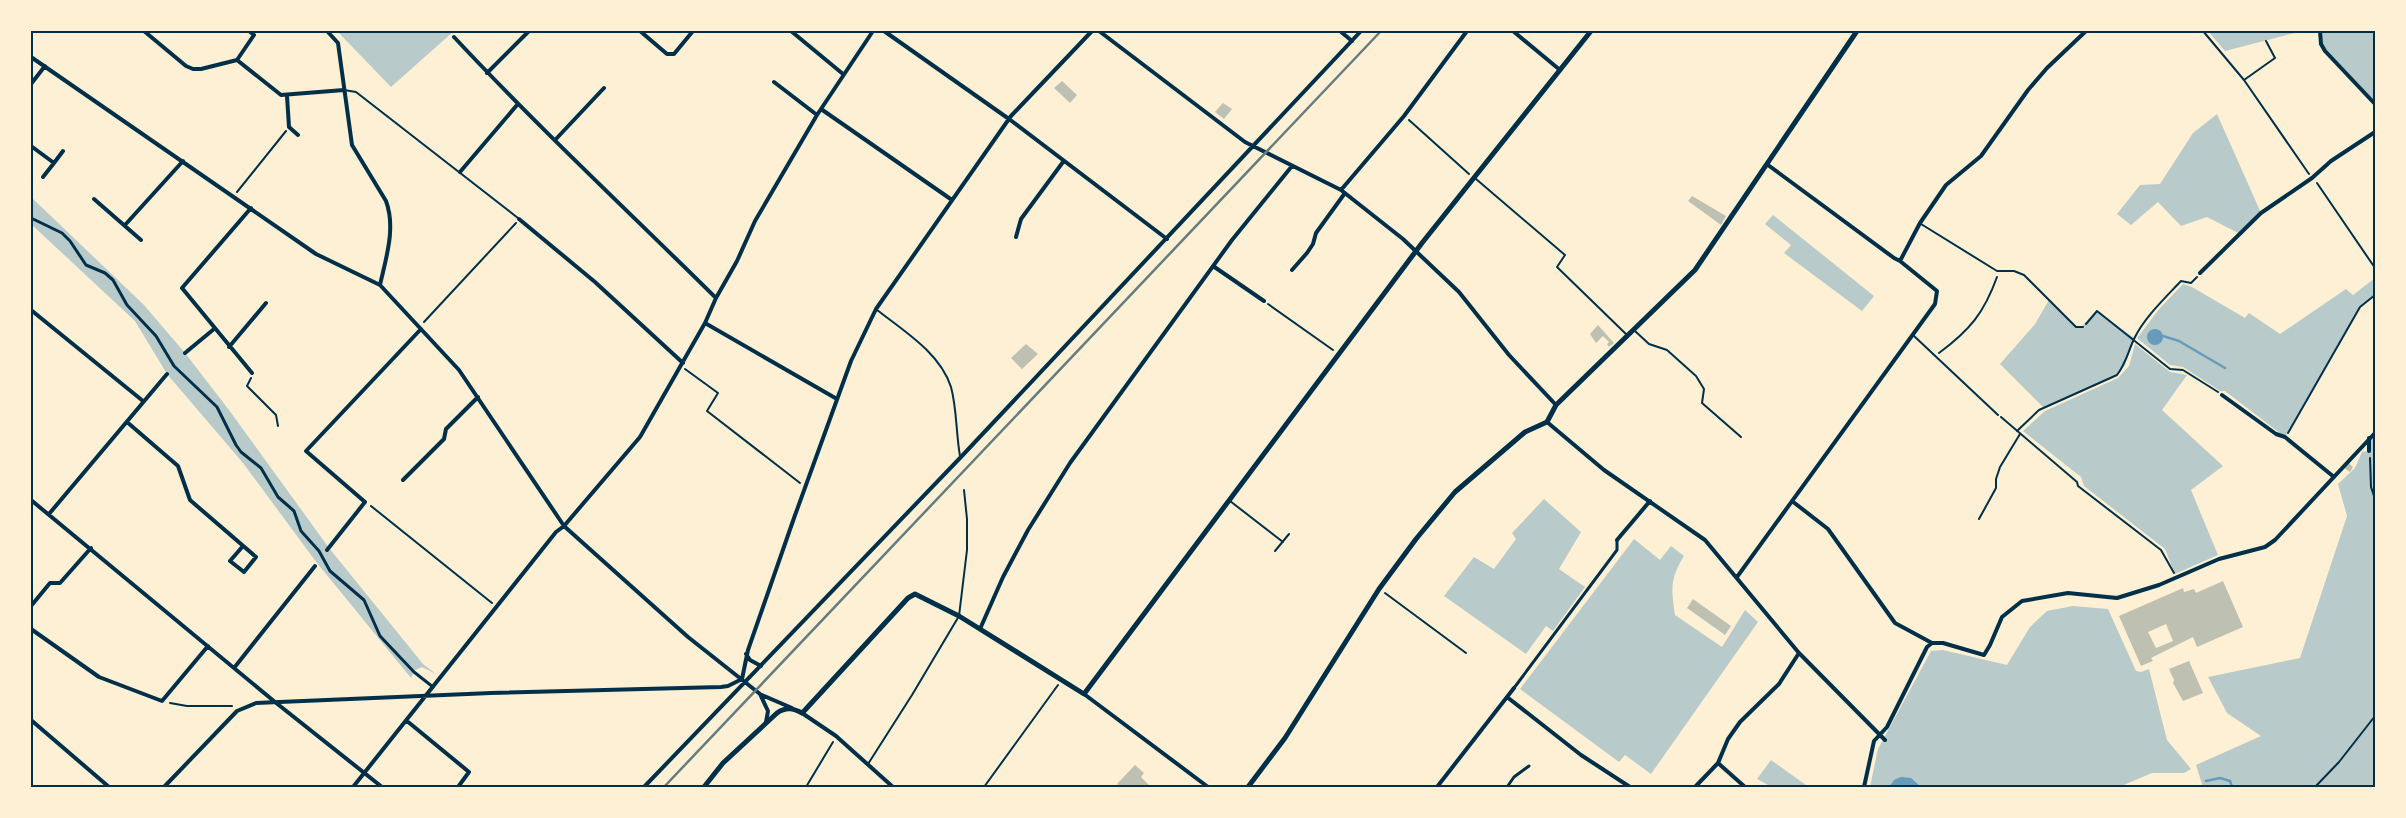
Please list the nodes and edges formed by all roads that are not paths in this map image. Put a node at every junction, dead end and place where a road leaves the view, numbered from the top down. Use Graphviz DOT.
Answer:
graph roads {
  1 [pos="144,31"];
  2 [pos="249,31"];
  3 [pos="326,31"];
  4 [pos="529,31"];
  5 [pos="640,31"];
  6 [pos="693,31"];
  7 [pos="790,31"];
  8 [pos="873,31"];
  9 [pos="884,31"];
  10 [pos="1092,31"];
  11 [pos="1099,31"];
  12 [pos="1108,31"];
  13 [pos="1340,31"];
  14 [pos="1361,31"];
  15 [pos="1467,31"];
  16 [pos="1513,31"];
  17 [pos="1591,31"];
  18 [pos="1857,31"];
  19 [pos="2086,31"];
  20 [pos="2320,31"];
  21 [pos="454,37"];
  22 [pos="1110,38"];
  23 [pos="1352,41"];
  24 [pos="31,57"];
  25 [pos="237,60"];
  26 [pos="45,66"];
  27 [pos="1560,70"];
  28 [pos="488,73"];
  29 [pos="843,74"];
  30 [pos="774,82"];
  31 [pos="31,84"];
  32 [pos="604,88"];
  33 [pos="344,90"];
  34 [pos="287,96"];
  35 [pos="2375,104"];
  36 [pos="518,105"];
  37 [pos="821,108"];
  38 [pos="817,115"];
  39 [pos="1009,118"];
  40 [pos="2375,132"];
  41 [pos="298,135"];
  42 [pos="556,139"];
  43 [pos="1254,145"];
  44 [pos="31,146"];
  45 [pos="63,151"];
  46 [pos="183,161"];
  47 [pos="1063,162"];
  48 [pos="54,163"];
  49 [pos="1768,165"];
  50 [pos="1292,166"];
  51 [pos="460,172"];
  52 [pos="43,176"];
  53 [pos="1475,178"];
  54 [pos="1343,191"];
  55 [pos="94,199"];
  56 [pos="952,200"];
  57 [pos="251,208"];
  58 [pos="31,218"];
  59 [pos="519,219"];
  60 [pos="1920,223"];
  61 [pos="125,225"];
  62 [pos="1016,237"];
  63 [pos="1167,239"];
  64 [pos="141,240"];
  65 [pos="1417,251"];
  66 [pos="1900,261"];
  67 [pos="1213,266"];
  68 [pos="1292,270"];
  69 [pos="2200,273"];
  70 [pos="380,285"];
  71 [pos="716,298"];
  72 [pos="1264,301"];
  73 [pos="266,303"];
  74 [pos="876,309"];
  75 [pos="31,310"];
  76 [pos="705,323"];
  77 [pos="2083,327"];
  78 [pos="214,329"];
  79 [pos="420,329"];
  80 [pos="1635,331"];
  81 [pos="1911,334"];
  82 [pos="1628,337"];
  83 [pos="229,346"];
  84 [pos="186,353"];
  85 [pos="682,364"];
  86 [pos="252,373"];
  87 [pos="167,374"];
  88 [pos="2222,395"];
  89 [pos="478,397"];
  90 [pos="837,399"];
  91 [pos="143,401"];
  92 [pos="1556,405"];
  93 [pos="1998,415"];
  94 [pos="127,422"];
  95 [pos="1547,422"];
  96 [pos="2375,432"];
  97 [pos="1742,437"];
  98 [pos="2369,438"];
  99 [pos="2369,451"];
  100 [pos="960,458"];
  101 [pos="2334,477"];
  102 [pos="403,480"];
  103 [pos="964,490"];
  104 [pos="31,500"];
  105 [pos="1230,501"];
  106 [pos="1650,501"];
  107 [pos="1792,501"];
  108 [pos="49,514"];
  109 [pos="564,526"];
  110 [pos="1289,534"];
  111 [pos="1617,540"];
  112 [pos="1283,542"];
  113 [pos="243,546"];
  114 [pos="91,548"];
  115 [pos="327,550"];
  116 [pos="1275,551"];
  117 [pos="314,566"];
  118 [pos="1737,577"];
  119 [pos="31,606"];
  120 [pos="959,616"];
  121 [pos="31,629"];
  122 [pos="980,629"];
  123 [pos="1932,643"];
  124 [pos="208,646"];
  125 [pos="1799,653"];
  126 [pos="746,654"];
  127 [pos="761,666"];
  128 [pos="234,668"];
  129 [pos="744,681"];
  130 [pos="434,687"];
  131 [pos="1514,688"];
  132 [pos="760,694"];
  133 [pos="1084,694"];
  134 [pos="426,696"];
  135 [pos="1507,697"];
  136 [pos="275,702"];
  137 [pos="794,709"];
  138 [pos="802,713"];
  139 [pos="31,720"];
  140 [pos="407,721"];
  141 [pos="765,724"];
  142 [pos="1879,736"];
  143 [pos="1885,740"];
  144 [pos="1718,763"];
  145 [pos="868,764"];
  146 [pos="1529,766"];
  147 [pos="364,773"];
  148 [pos="109,787"];
  149 [pos="164,787"];
  150 [pos="353,787"];
  151 [pos="382,787"];
  152 [pos="458,787"];
  153 [pos="644,787"];
  154 [pos="704,787"];
  155 [pos="893,787"];
  156 [pos="1208,787"];
  157 [pos="1248,787"];
  158 [pos="1437,787"];
  159 [pos="1507,787"];
  160 [pos="1630,787"];
  161 [pos="1695,787"];
  162 [pos="1745,787"];
  163 [pos="1864,787"];
  1 -- 25 [label="street"];
  2 -- 25 [label="street"];
  3 -- 33 [label="street"];
  4 -- 28 [label="street"];
  5 -- 6 [label="street"];
  7 -- 29 [label="street"];
  8 -- 29 [label="street"];
  9 -- 39 [label="street"];
  10 -- 39 [label="street"];
  11 -- 22 [label="street"];
  12 -- 22 [label="street"];
  13 -- 23 [label="street"];
  14 -- 23 [label="street"];
  15 -- 54 [label="street"];
  16 -- 27 [label="street"];
  17 -- 27 [label="street"];
  18 -- 49 [label="street"];
  19 -- 60 [label="street"];
  20 -- 35 [label="street"];
  21 -- 28 [label="street"];
  22 -- 43 [label="street"];
  23 -- 43 [label="street"];
  24 -- 26 [label="street"];
  25 -- 34 [label="street"];
  26 -- 31 [label="street"];
  26 -- 46 [label="street"];
  27 -- 53 [label="street"];
  28 -- 36 [label="street"];
  29 -- 37 [label="street"];
  30 -- 38 [label="street"];
  32 -- 42 [label="street"];
  33 -- 34 [label="street"];
  33 -- 51 [label="lane"];
  33 -- 70 [label="street"];
  34 -- 41 [label="street"];
  36 -- 42 [label="street"];
  36 -- 51 [label="street"];
  37 -- 38 [label="street"];
  37 -- 56 [label="street"];
  38 -- 71 [label="street"];
  39 -- 47 [label="street"];
  39 -- 56 [label="street"];
  40 -- 69 [label="street"];
  42 -- 71 [label="street"];
  43 -- 50 [label="street"];
  43 -- 63 [label="street"];
  44 -- 48 [label="street"];
  45 -- 48 [label="street"];
  46 -- 57 [label="street"];
  46 -- 61 [label="street"];
  47 -- 62 [label="street"];
  47 -- 63 [label="street"];
  48 -- 52 [label="street"];
  49 -- 66 [label="street"];
  49 -- 80 [label="street"];
  50 -- 54 [label="street"];
  50 -- 67 [label="street"];
  51 -- 59 [label="lane"];
  53 -- 65 [label="street"];
  53 -- 82 [label="lane"];
  54 -- 65 [label="street"];
  54 -- 68 [label="street"];
  55 -- 61 [label="street"];
  56 -- 74 [label="street"];
  57 -- 70 [label="street"];
  57 -- 78 [label="street"];
  58 -- 130 [label="street"];
  59 -- 85 [label="street"];
  60 -- 66 [label="street"];
  60 -- 77 [label="lane"];
  61 -- 64 [label="street"];
  63 -- 100 [label="street"];
  65 -- 92 [label="street"];
  65 -- 105 [label="street"];
  66 -- 81 [label="street"];
  67 -- 72 [label="street"];
  67 -- 122 [label="street"];
  70 -- 79 [label="street"];
  71 -- 76 [label="street"];
  73 -- 83 [label="street"];
  74 -- 90 [label="street"];
  74 -- 100 [label="lane"];
  75 -- 91 [label="street"];
  76 -- 85 [label="street"];
  76 -- 90 [label="street"];
  78 -- 83 [label="street"];
  78 -- 84 [label="street"];
  79 -- 89 [label="street"];
  79 -- 115 [label="street"];
  80 -- 82 [label="street"];
  80 -- 97 [label="lane"];
  81 -- 93 [label="lane"];
  81 -- 107 [label="street"];
  82 -- 92 [label="street"];
  83 -- 86 [label="street"];
  85 -- 109 [label="street"];
  87 -- 91 [label="street"];
  88 -- 101 [label="street"];
  89 -- 102 [label="street"];
  89 -- 109 [label="street"];
  90 -- 126 [label="street"];
  91 -- 94 [label="street"];
  92 -- 95 [label="street"];
  94 -- 108 [label="street"];
  94 -- 113 [label="street"];
  95 -- 106 [label="street"];
  95 -- 157 [label="street"];
  96 -- 98 [label="street"];
  98 -- 99 [label="street"];
  98 -- 101 [label="street"];
  100 -- 127 [label="street"];
  101 -- 123 [label="street"];
  103 -- 120 [label="lane"];
  104 -- 108 [label="street"];
  105 -- 112 [label="lane"];
  105 -- 133 [label="street"];
  106 -- 111 [label="street"];
  106 -- 118 [label="street"];
  107 -- 118 [label="street"];
  107 -- 123 [label="street"];
  108 -- 114 [label="street"];
  109 -- 129 [label="street"];
  109 -- 130 [label="street"];
  110 -- 112 [label="lane"];
  111 -- 131 [label="street"];
  112 -- 116 [label="lane"];
  113 -- 113 [label="street"];
  114 -- 119 [label="street"];
  114 -- 124 [label="street"];
  117 -- 128 [label="street"];
  118 -- 125 [label="street"];
  120 -- 122 [label="street"];
  120 -- 138 [label="street"];
  120 -- 145 [label="lane"];
  121 -- 124 [label="street"];
  122 -- 133 [label="street"];
  123 -- 142 [label="street"];
  124 -- 128 [label="street"];
  125 -- 142 [label="street"];
  125 -- 144 [label="street"];
  126 -- 127 [label="street"];
  126 -- 129 [label="street"];
  127 -- 129 [label="street"];
  128 -- 136 [label="street"];
  129 -- 132 [label="street"];
  129 -- 134 [label="street"];
  129 -- 153 [label="street"];
  130 -- 134 [label="street"];
  131 -- 135 [label="street"];
  132 -- 137 [label="street"];
  132 -- 141 [label="street"];
  133 -- 156 [label="street"];
  134 -- 136 [label="street"];
  134 -- 140 [label="street"];
  135 -- 158 [label="street"];
  135 -- 160 [label="street"];
  136 -- 147 [label="street"];
  136 -- 149 [label="street"];
  137 -- 138 [label="street"];
  137 -- 141 [label="street"];
  138 -- 145 [label="street"];
  139 -- 148 [label="street"];
  140 -- 147 [label="street"];
  140 -- 152 [label="street"];
  141 -- 154 [label="street"];
  142 -- 143 [label="street"];
  142 -- 163 [label="street"];
  144 -- 161 [label="street"];
  144 -- 162 [label="street"];
  145 -- 155 [label="street"];
  146 -- 159 [label="street"];
  147 -- 150 [label="street"];
  147 -- 151 [label="street"];
}
